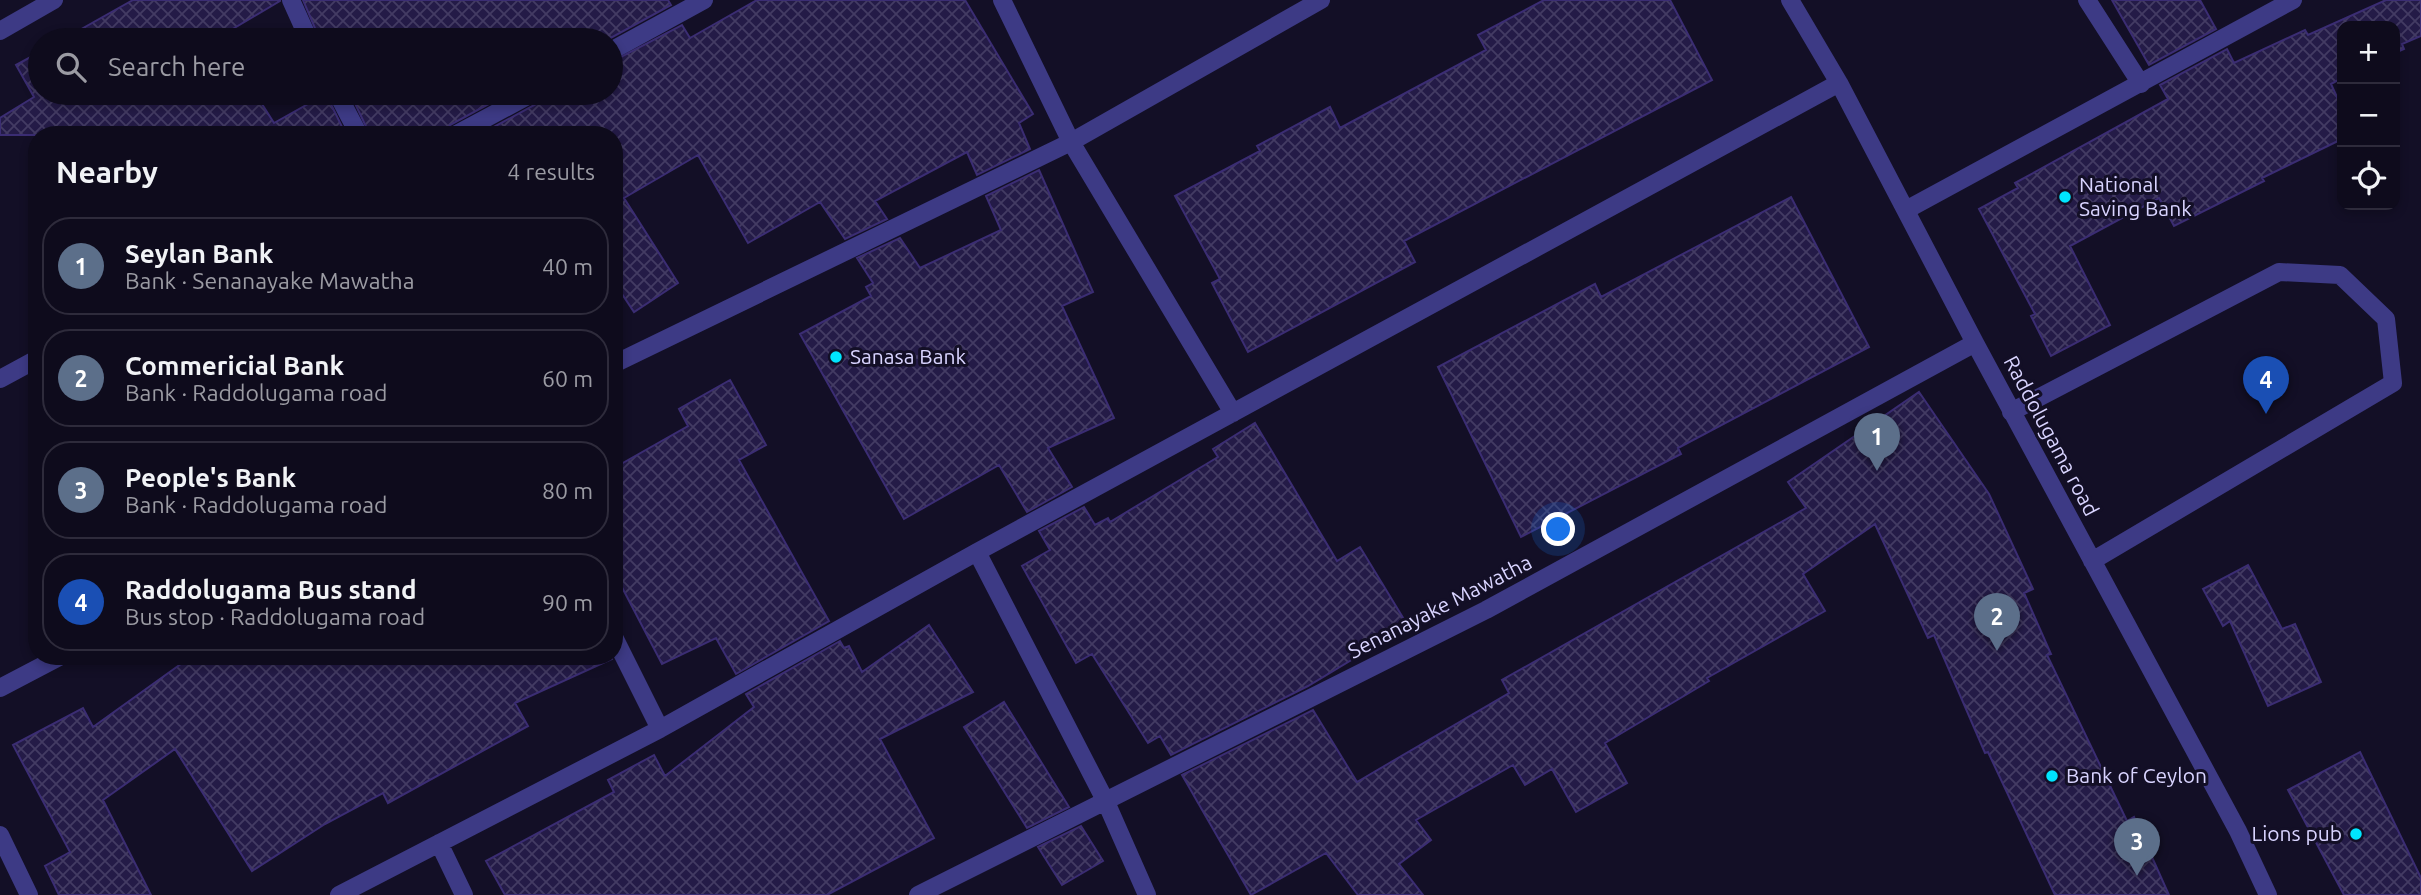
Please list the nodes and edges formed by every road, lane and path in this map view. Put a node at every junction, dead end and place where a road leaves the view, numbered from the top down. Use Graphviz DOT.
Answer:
graph roads {
  1 [pos="54,0"];
  2 [pos="291,0"];
  3 [pos="704,0"];
  4 [pos="1002,0"];
  5 [pos="1321,0"];
  6 [pos="1790,0"];
  7 [pos="2087,0"];
  8 [pos="2293,0"];
  9 [pos="304,28"];
  10 [pos="0,31"];
  11 [pos="623,44"];
  12 [pos="1839,83"];
  13 [pos="2141,84"];
  14 [pos="343,105"];
  15 [pos="511,105"];
  16 [pos="354,126"];
  17 [pos="472,126"];
  18 [pos="1071,142"];
  19 [pos="1906,210"];
  20 [pos="1975,343"];
  21 [pos="623,360"];
  22 [pos="28,364"];
  23 [pos="0,379"];
  24 [pos="2011,412"];
  25 [pos="1233,413"];
  26 [pos="977,552"];
  27 [pos="2092,561"];
  28 [pos="623,655"];
  29 [pos="44,665"];
  30 [pos="0,688"];
  31 [pos="660,729"];
  32 [pos="1106,802"];
  33 [pos="0,835"];
  34 [pos="439,844"];
  35 [pos="29,895"];
  36 [pos="340,895"];
  37 [pos="464,895"];
  38 [pos="918,895"];
  39 [pos="1147,895"];
  40 [pos="2268,895"];
  1 -- 10 [label="street"];
  2 -- 9 [label="street"];
  3 -- 11 [label="street"];
  4 -- 18 [label="street"];
  5 -- 18 [label="street"];
  6 -- 12 [label="street, Raddolugama road"];
  7 -- 13 [label="street"];
  8 -- 13 [label="street"];
  12 -- 19 [label="street, Raddolugama road"];
  12 -- 25 [label="street"];
  13 -- 19 [label="street"];
  14 -- 16 [label="street"];
  15 -- 17 [label="street"];
  18 -- 21 [label="street"];
  18 -- 25 [label="street"];
  19 -- 20 [label="street, Raddolugama road"];
  20 -- 24 [label="street, Raddolugama road"];
  20 -- 32 [label="street, Senanayake Mawatha"];
  22 -- 23 [label="street"];
  24 -- 27 [label="street, Raddolugama road"];
  24 -- 27 [label="street"];
  25 -- 26 [label="street"];
  26 -- 31 [label="street"];
  26 -- 32 [label="street"];
  27 -- 40 [label="street, Raddolugama road"];
  28 -- 31 [label="street"];
  29 -- 30 [label="street"];
  31 -- 34 [label="street"];
  32 -- 38 [label="street, Senanayake Mawatha"];
  32 -- 39 [label="street"];
  33 -- 35 [label="street"];
  34 -- 36 [label="street"];
  34 -- 37 [label="street"];
}
